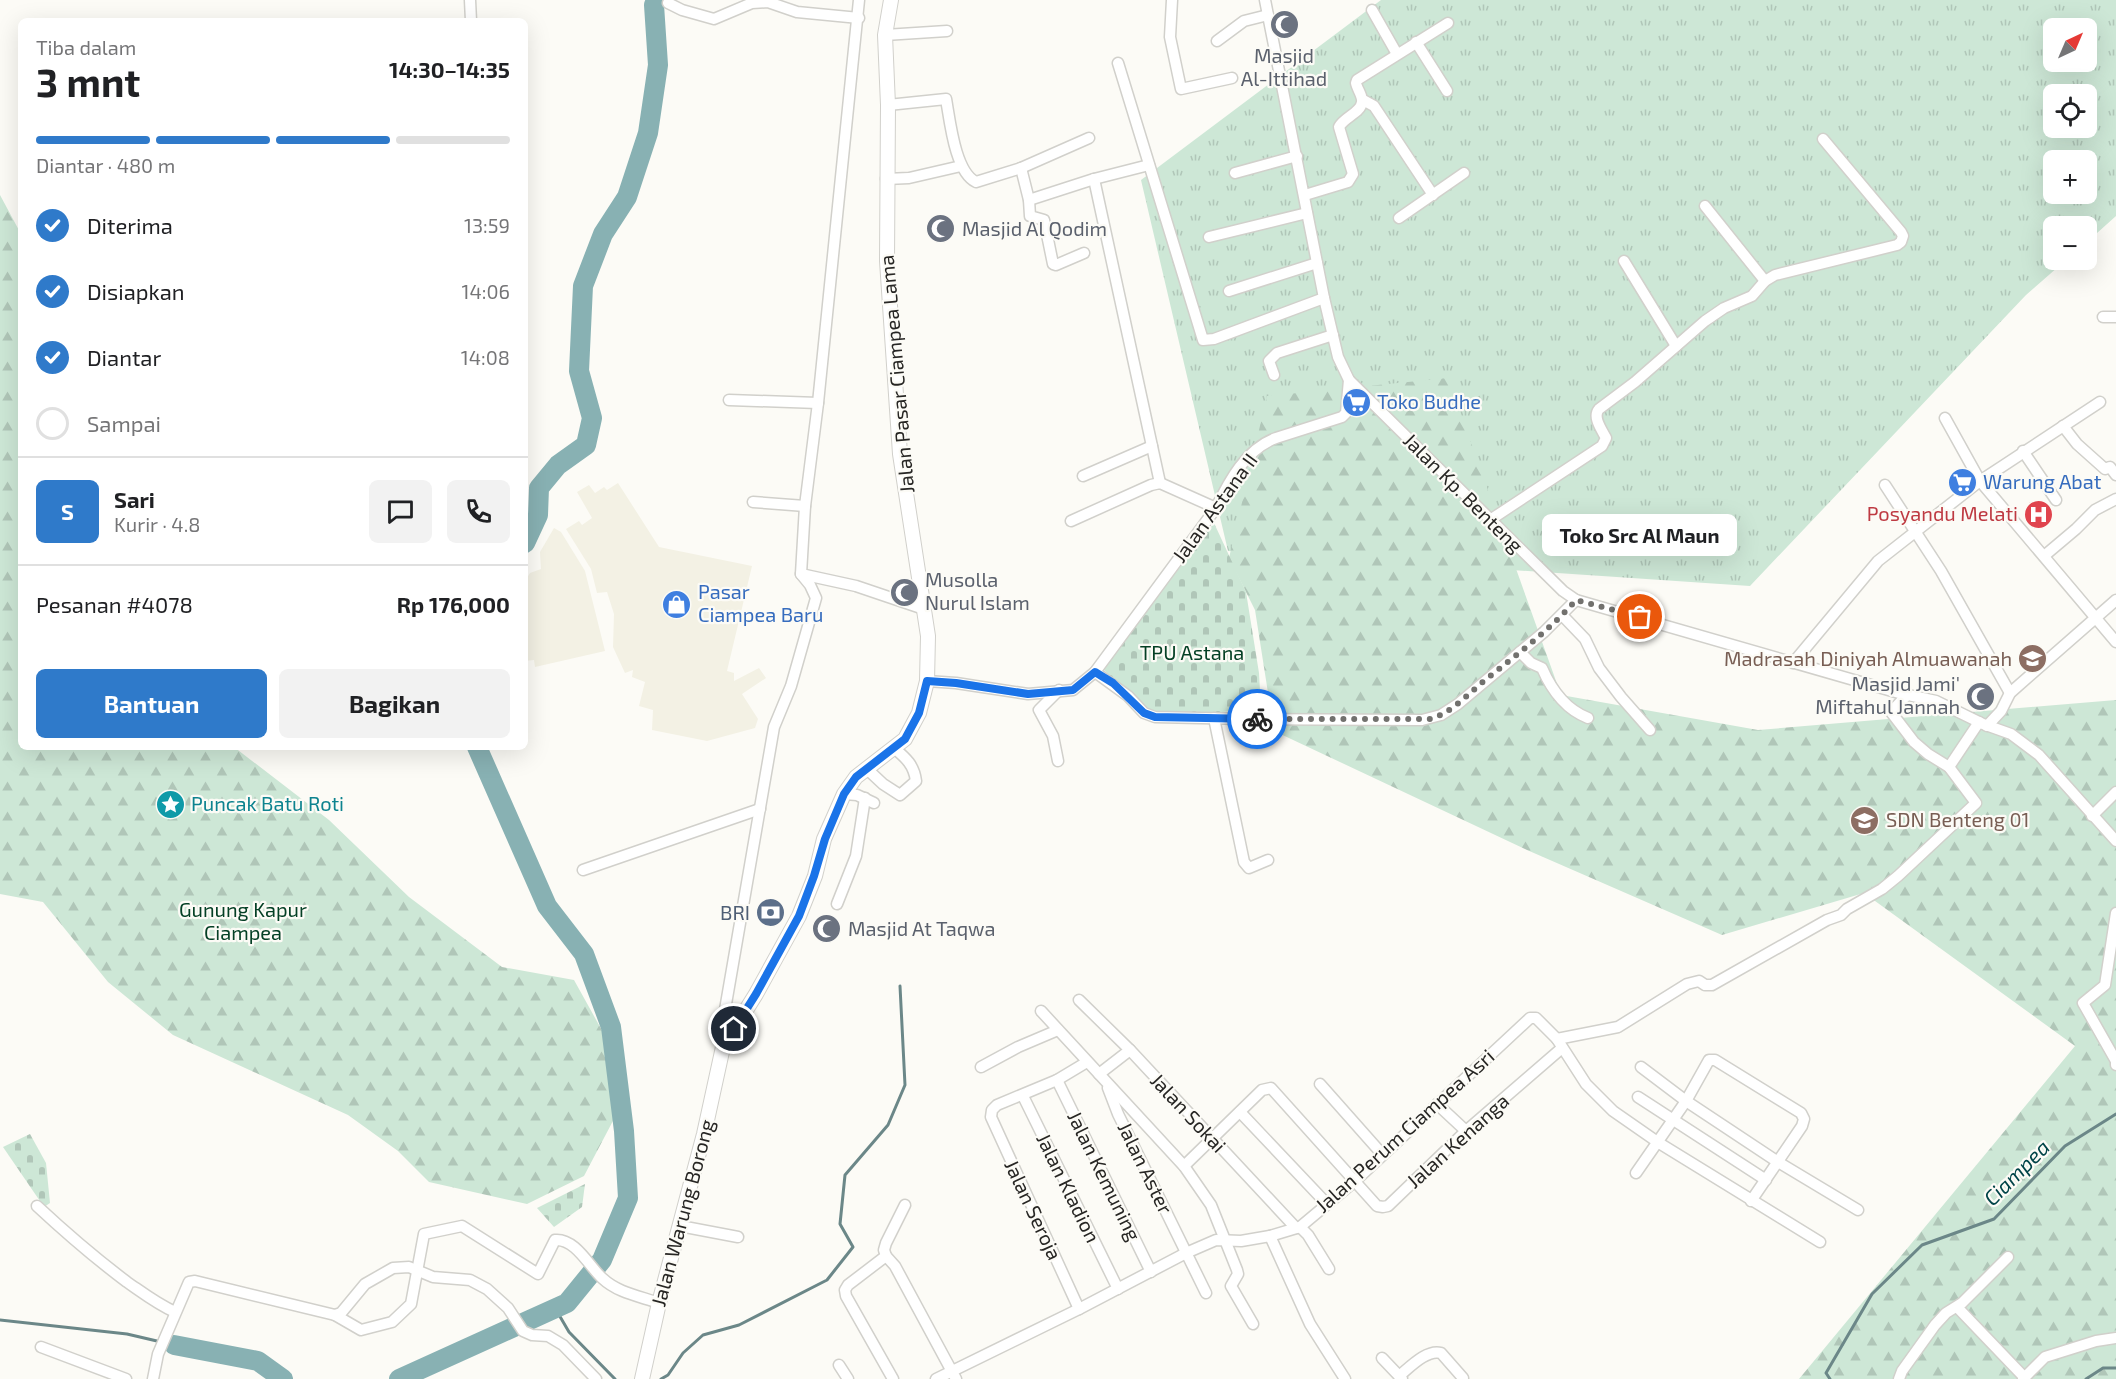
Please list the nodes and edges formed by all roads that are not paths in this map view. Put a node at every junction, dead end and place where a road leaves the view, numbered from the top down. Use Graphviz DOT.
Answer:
graph roads {
  1 [pos="470,0"];
  2 [pos="859,0"];
  3 [pos="891,0"];
  4 [pos="1172,0"];
  5 [pos="1265,0"];
  6 [pos="668,3"];
  7 [pos="1372,10"];
  8 [pos="1268,15"];
  9 [pos="471,18"];
  10 [pos="859,18"];
  11 [pos="1448,23"];
  12 [pos="947,31"];
  13 [pos="885,35"];
  14 [pos="1217,40"];
  15 [pos="1416,42"];
  16 [pos="1397,54"];
  17 [pos="1118,63"];
  18 [pos="1232,78"];
  19 [pos="1447,91"];
  20 [pos="1363,100"];
  21 [pos="888,105"];
  22 [pos="1089,138"];
  23 [pos="1823,139"];
  24 [pos="1297,156"];
  25 [pos="1149,165"];
  26 [pos="961,166"];
  27 [pos="1021,168"];
  28 [pos="1235,173"];
  29 [pos="1464,173"];
  30 [pos="886,179"];
  31 [pos="1094,179"];
  32 [pos="1305,195"];
  33 [pos="1433,195"];
  34 [pos="1029,200"];
  35 [pos="1705,206"];
  36 [pos="1307,213"];
  37 [pos="1399,218"];
  38 [pos="1209,237"];
  39 [pos="1084,253"];
  40 [pos="1624,261"];
  41 [pos="1317,263"];
  42 [pos="1765,281"];
  43 [pos="1229,291"];
  44 [pos="1324,297"];
  45 [pos="2103,317"];
  46 [pos="2116,317"];
  47 [pos="1333,335"];
  48 [pos="1676,346"];
  49 [pos="1274,375"];
  50 [pos="1348,380"];
  51 [pos="729,400"];
  52 [pos="2100,402"];
  53 [pos="818,403"];
  54 [pos="1945,418"];
  55 [pos="2062,426"];
  56 [pos="1152,446"];
  57 [pos="2023,451"];
  58 [pos="2116,475"];
  59 [pos="1083,476"];
  60 [pos="1980,481"];
  61 [pos="1160,483"];
  62 [pos="1885,485"];
  63 [pos="2116,499"];
  64 [pos="2056,500"];
  65 [pos="753,502"];
  66 [pos="805,506"];
  67 [pos="1216,508"];
  68 [pos="1490,520"];
  69 [pos="1071,521"];
  70 [pos="1916,532"];
  71 [pos="2044,555"];
  72 [pos="801,574"];
  73 [pos="1576,600"];
  74 [pos="2116,600"];
  75 [pos="924,609"];
  76 [pos="1562,615"];
  77 [pos="2096,619"];
  78 [pos="2116,642"];
  79 [pos="1520,652"];
  80 [pos="1793,663"];
  81 [pos="1095,672"];
  82 [pos="927,681"];
  83 [pos="1059,690"];
  84 [pos="2010,693"];
  85 [pos="1907,695"];
  86 [pos="1214,718"];
  87 [pos="1588,718"];
  88 [pos="1983,724"];
  89 [pos="1650,730"];
  90 [pos="894,748"];
  91 [pos="1058,761"];
  92 [pos="1949,767"];
  93 [pos="867,769"];
  94 [pos="2116,792"];
  95 [pos="844,794"];
  96 [pos="760,809"];
  97 [pos="2092,816"];
  98 [pos="2116,841"];
  99 [pos="1268,860"];
  100 [pos="583,870"];
  101 [pos="837,904"];
  102 [pos="2116,913"];
  103 [pos="1079,1000"];
  104 [pos="1041,1011"];
  105 [pos="1058,1030"];
  106 [pos="1560,1044"];
  107 [pos="723,1047"];
  108 [pos="1130,1050"];
  109 [pos="1087,1062"];
  110 [pos="2116,1065"];
  111 [pos="981,1067"];
  112 [pos="1641,1067"];
  113 [pos="1103,1078"];
  114 [pos="1058,1080"];
  115 [pos="1320,1084"];
  116 [pos="1023,1096"];
  117 [pos="1638,1097"];
  118 [pos="1686,1101"];
  119 [pos="1437,1104"];
  120 [pos="1240,1112"];
  121 [pos="1672,1121"];
  122 [pos="1466,1131"];
  123 [pos="1213,1138"];
  124 [pos="1659,1143"];
  125 [pos="1382,1154"];
  126 [pos="1778,1162"];
  127 [pos="1184,1166"];
  128 [pos="1636,1173"];
  129 [pos="1766,1180"];
  130 [pos="1354,1181"];
  131 [pos="1751,1201"];
  132 [pos="1327,1204"];
  133 [pos="905,1205"];
  134 [pos="37,1206"];
  135 [pos="1858,1210"];
  136 [pos="680,1226"];
  137 [pos="1298,1227"];
  138 [pos="1270,1236"];
  139 [pos="738,1237"];
  140 [pos="1226,1239"];
  141 [pos="1820,1242"];
  142 [pos="1186,1253"];
  143 [pos="886,1256"];
  144 [pos="2008,1257"];
  145 [pos="1329,1269"];
  146 [pos="418,1271"];
  147 [pos="1151,1272"];
  148 [pos="1116,1284"];
  149 [pos="1206,1293"];
  150 [pos="659,1303"];
  151 [pos="1957,1307"];
  152 [pos="1078,1309"];
  153 [pos="175,1312"];
  154 [pos="335,1315"];
  155 [pos="1253,1324"];
  156 [pos="2116,1338"];
  157 [pos="41,1347"];
  158 [pos="1382,1358"];
  159 [pos="839,1365"];
  160 [pos="954,1375"];
  161 [pos="1400,1377"];
  162 [pos="1463,1378"];
  163 [pos="2023,1378"];
  164 [pos="126,1379"];
  165 [pos="153,1379"];
  166 [pos="596,1379"];
  167 [pos="642,1379"];
  168 [pos="848,1379"];
  169 [pos="893,1379"];
  170 [pos="936,1379"];
  171 [pos="1344,1379"];
  172 [pos="1899,1379"];
  1 -- 9 [label="street"];
  2 -- 10 [label="street"];
  3 -- 13 [label="main road, Jalan Pasar Ciampea Lama"];
  4 -- 18 [label="street"];
  5 -- 8 [label="street, Jalan Kp. Benteng"];
  6 -- 10 [label="street"];
  7 -- 16 [label="street"];
  8 -- 14 [label="street"];
  8 -- 24 [label="street, Jalan Kp. Benteng"];
  10 -- 53 [label="street"];
  11 -- 15 [label="street"];
  12 -- 13 [label="street"];
  13 -- 21 [label="main road, Jalan Pasar Ciampea Lama"];
  15 -- 16 [label="street"];
  15 -- 19 [label="street"];
  16 -- 20 [label="street"];
  17 -- 25 [label="street"];
  20 -- 32 [label="street"];
  20 -- 33 [label="street"];
  21 -- 26 [label="street"];
  21 -- 30 [label="main road, Jalan Pasar Ciampea Lama"];
  22 -- 27 [label="street"];
  23 -- 42 [label="street"];
  24 -- 28 [label="street"];
  24 -- 32 [label="street, Jalan Kp. Benteng"];
  25 -- 31 [label="street"];
  25 -- 44 [label="street"];
  26 -- 27 [label="street"];
  26 -- 30 [label="street"];
  27 -- 34 [label="street"];
  29 -- 33 [label="street"];
  30 -- 75 [label="main road, Jalan Pasar Ciampea Lama"];
  31 -- 34 [label="street"];
  31 -- 56 [label="street"];
  32 -- 36 [label="street, Jalan Kp. Benteng"];
  33 -- 37 [label="street"];
  34 -- 39 [label="street"];
  35 -- 42 [label="street"];
  36 -- 38 [label="street"];
  36 -- 41 [label="street, Jalan Kp. Benteng"];
  40 -- 48 [label="street"];
  41 -- 43 [label="street"];
  41 -- 44 [label="street, Jalan Kp. Benteng"];
  42 -- 48 [label="street"];
  44 -- 47 [label="street, Jalan Kp. Benteng"];
  45 -- 46 [label="street"];
  47 -- 49 [label="street"];
  47 -- 50 [label="street, Jalan Kp. Benteng"];
  48 -- 68 [label="street"];
  50 -- 67 [label="street, Jalan Astana II"];
  50 -- 68 [label="street, Jalan Kp. Benteng"];
  51 -- 53 [label="street"];
  52 -- 55 [label="street"];
  53 -- 66 [label="street"];
  54 -- 60 [label="street"];
  55 -- 57 [label="street"];
  55 -- 58 [label="street"];
  56 -- 59 [label="street"];
  56 -- 61 [label="street"];
  57 -- 60 [label="street"];
  57 -- 64 [label="street"];
  60 -- 70 [label="street"];
  60 -- 71 [label="street"];
  61 -- 67 [label="street"];
  61 -- 69 [label="street"];
  62 -- 70 [label="street"];
  63 -- 71 [label="street"];
  65 -- 66 [label="street"];
  66 -- 72 [label="street"];
  67 -- 81 [label="street, Jalan Astana II"];
  68 -- 73 [label="street, Jalan Kp. Benteng"];
  70 -- 80 [label="street"];
  70 -- 84 [label="street"];
  71 -- 77 [label="street"];
  72 -- 75 [label="street"];
  72 -- 96 [label="street"];
  73 -- 76 [label="street"];
  73 -- 80 [label="street, Jalan Kp. Benteng"];
  74 -- 77 [label="street"];
  75 -- 82 [label="main road, Jalan Pasar Ciampea Lama"];
  76 -- 79 [label="street"];
  76 -- 89 [label="street"];
  77 -- 78 [label="street"];
  77 -- 84 [label="street"];
  79 -- 86 [label="street"];
  79 -- 87 [label="street"];
  80 -- 85 [label="street, Jalan Kp. Benteng"];
  81 -- 83 [label="street, Jalan Astana II"];
  81 -- 86 [label="street"];
  82 -- 83 [label="street"];
  82 -- 90 [label="main road, Jalan Pasar Ciampea Lama"];
  83 -- 91 [label="street"];
  84 -- 88 [label="street"];
  85 -- 88 [label="street, Jalan Kp. Benteng"];
  85 -- 92 [label="street"];
  86 -- 99 [label="street"];
  88 -- 92 [label="street"];
  88 -- 97 [label="street, Jalan Kp. Benteng"];
  90 -- 93 [label="main road, Jalan Pasar Ciampea Lama"];
  90 -- 93 [label="street"];
  92 -- 106 [label="street"];
  93 -- 95 [label="main road, Jalan Pasar Ciampea Lama"];
  94 -- 97 [label="street"];
  95 -- 101 [label="street"];
  95 -- 107 [label="main road, Jalan Pasar Ciampea Lama"];
  96 -- 100 [label="street"];
  96 -- 107 [label="street"];
  97 -- 98 [label="street, Jalan Kp. Benteng"];
  102 -- 110 [label="street"];
  103 -- 108 [label="street, Jalan Sokai"];
  104 -- 105 [label="street"];
  105 -- 109 [label="street"];
  105 -- 111 [label="street"];
  106 -- 119 [label="street, Jalan Perum Ciampea Asri"];
  106 -- 122 [label="street, Jalan Kenanga"];
  106 -- 124 [label="street, Jalan Perum Ciampea Asri"];
  107 -- 136 [label="main road, Jalan Warung Borong"];
  108 -- 113 [label="street"];
  108 -- 123 [label="street, Jalan Sokai"];
  109 -- 113 [label="street"];
  109 -- 114 [label="street"];
  112 -- 118 [label="street"];
  113 -- 127 [label="street"];
  113 -- 142 [label="street, Jalan Aster"];
  114 -- 116 [label="street"];
  114 -- 147 [label="street, Jalan Kemuning"];
  115 -- 125 [label="street"];
  116 -- 148 [label="street, Jalan Kladion"];
  116 -- 152 [label="street, Jalan Seroja"];
  117 -- 121 [label="street"];
  118 -- 121 [label="street"];
  118 -- 126 [label="street"];
  118 -- 126 [label="street"];
  119 -- 122 [label="street"];
  119 -- 125 [label="street, Jalan Perum Ciampea Asri"];
  120 -- 123 [label="street"];
  120 -- 130 [label="street, Jalan Kenanga"];
  120 -- 132 [label="street"];
  121 -- 124 [label="street"];
  121 -- 129 [label="street"];
  122 -- 130 [label="street, Jalan Kenanga"];
  123 -- 127 [label="street"];
  123 -- 137 [label="street, Jalan Sokai"];
  124 -- 128 [label="street"];
  124 -- 131 [label="street, Jalan Perum Ciampea Asri"];
  125 -- 130 [label="street, Jalan Perum Ciampea Asri"];
  126 -- 129 [label="street"];
  126 -- 135 [label="street"];
  127 -- 140 [label="street"];
  129 -- 131 [label="street"];
  130 -- 132 [label="street, Jalan Perum Ciampea Asri"];
  131 -- 141 [label="street, Jalan Perum Ciampea Asri"];
  132 -- 137 [label="street, Jalan Perum Ciampea Asri"];
  133 -- 143 [label="street"];
  134 -- 153 [label="street"];
  136 -- 139 [label="street"];
  136 -- 150 [label="main road, Jalan Warung Borong"];
  137 -- 138 [label="street, Jalan Perum Ciampea Asri"];
  137 -- 145 [label="street, Jalan Sokai"];
  138 -- 140 [label="street, Jalan Perum Ciampea Asri"];
  138 -- 171 [label="street"];
  140 -- 142 [label="street, Jalan Perum Ciampea Asri"];
  140 -- 155 [label="street"];
  142 -- 147 [label="street, Jalan Perum Ciampea Asri"];
  142 -- 149 [label="street, Jalan Aster"];
  143 -- 160 [label="street"];
  143 -- 169 [label="street"];
  144 -- 151 [label="street"];
  146 -- 150 [label="street"];
  146 -- 154 [label="street"];
  146 -- 154 [label="street"];
  146 -- 166 [label="street"];
  147 -- 148 [label="street, Jalan Perum Ciampea Asri"];
  148 -- 152 [label="street, Jalan Perum Ciampea Asri"];
  150 -- 167 [label="main road, Jalan Warung Borong"];
  151 -- 163 [label="street"];
  151 -- 172 [label="street"];
  152 -- 160 [label="street, Jalan Perum Ciampea Asri"];
  153 -- 154 [label="street"];
  153 -- 165 [label="street"];
  156 -- 163 [label="street"];
  157 -- 164 [label="street"];
  158 -- 161 [label="street"];
  159 -- 168 [label="street"];
  160 -- 170 [label="street, Jalan Perum Ciampea Asri"];
  161 -- 162 [label="street"];
}
